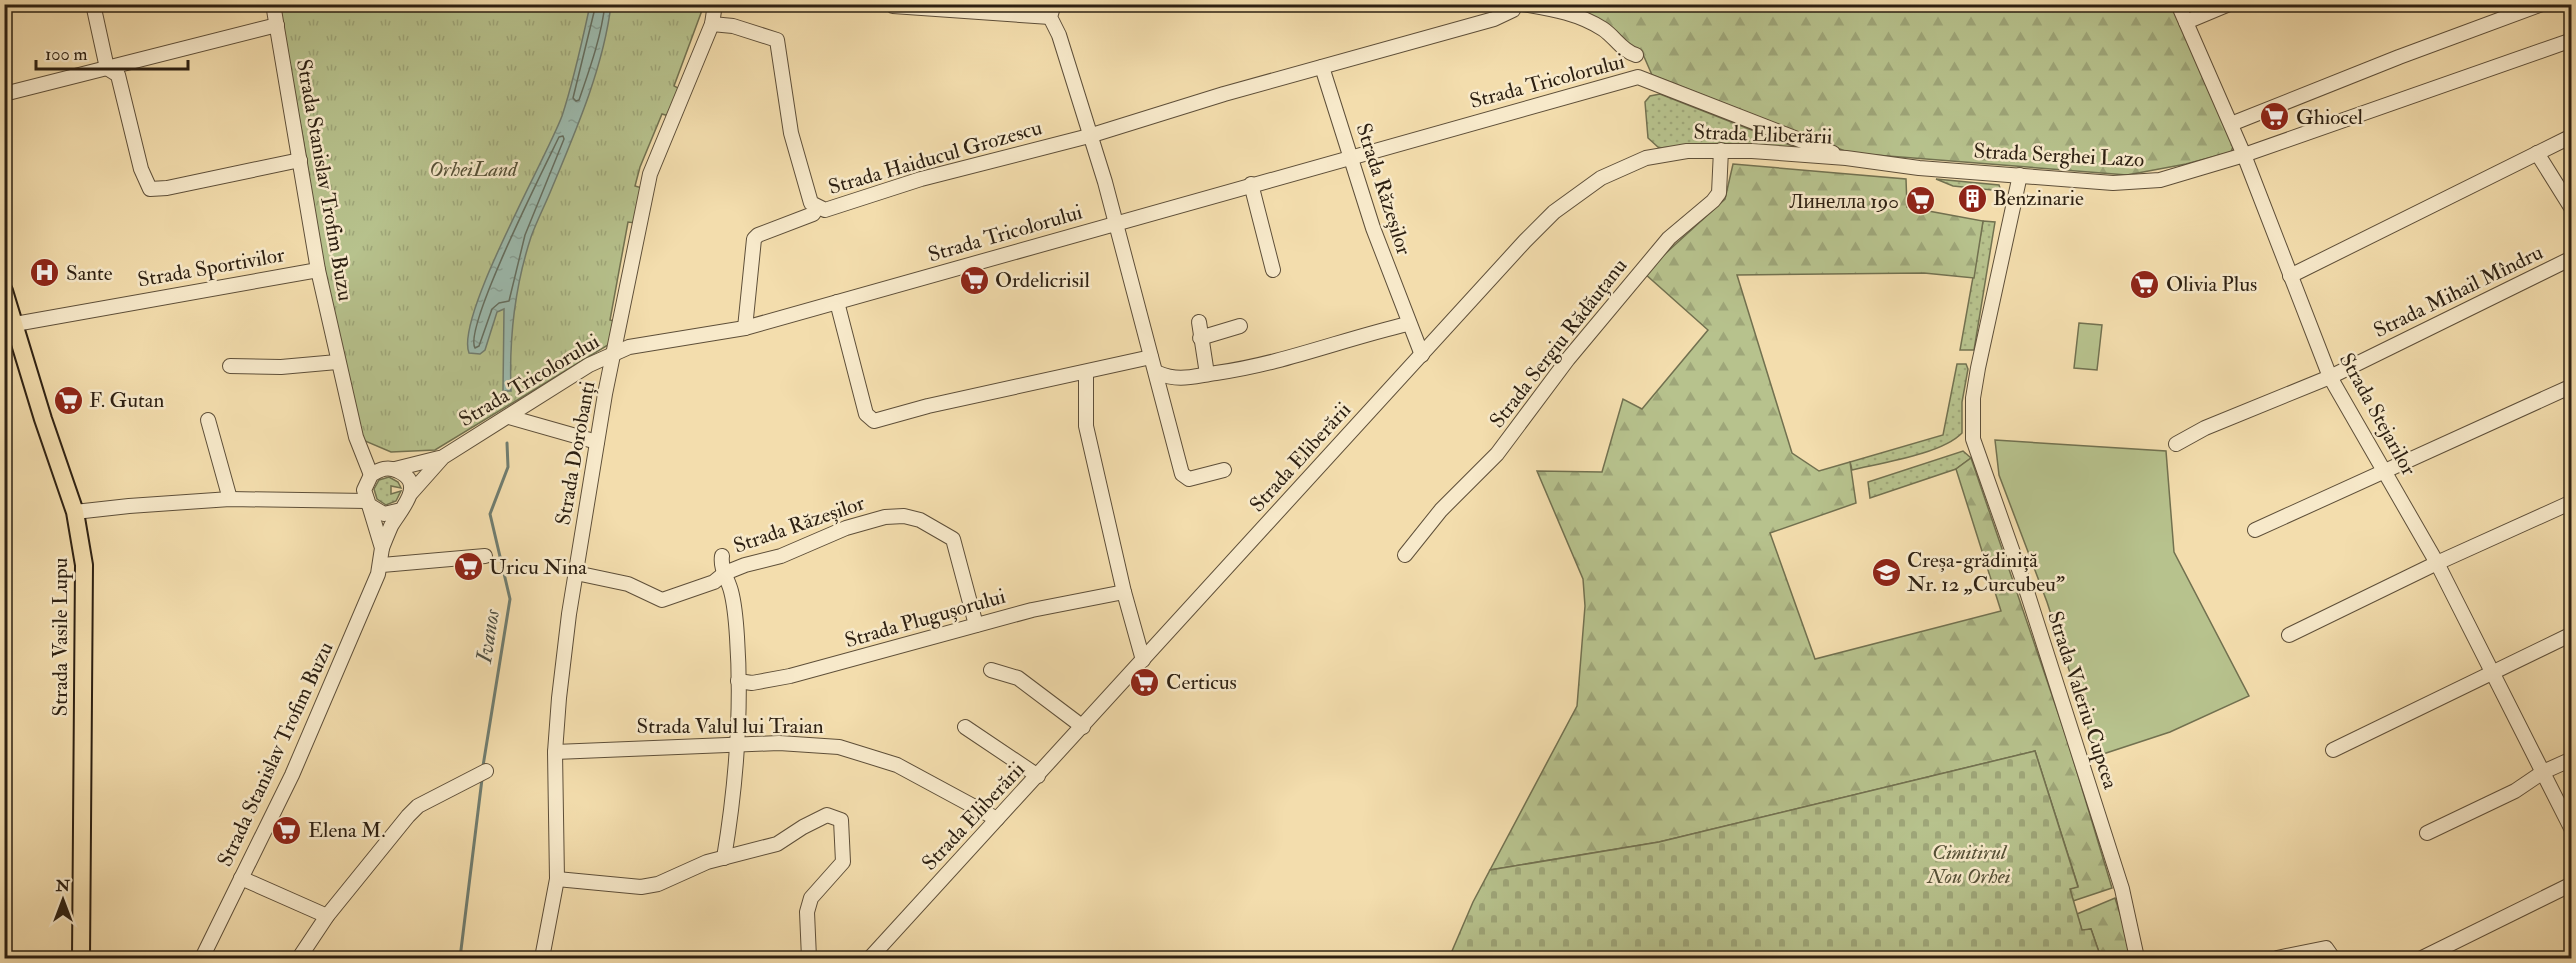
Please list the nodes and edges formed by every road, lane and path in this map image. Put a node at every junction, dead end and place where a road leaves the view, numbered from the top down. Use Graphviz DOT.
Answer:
graph roads {
  1 [pos="93,4"];
  2 [pos="273,4"];
  3 [pos="715,4"];
  4 [pos="1516,4"];
  5 [pos="1523,4"];
  6 [pos="2178,4"];
  7 [pos="2229,4"];
  8 [pos="2541,4"];
  9 [pos="893,6"];
  10 [pos="1052,11"];
  11 [pos="2186,22"];
  12 [pos="712,24"];
  13 [pos="277,25"];
  14 [pos="2571,40"];
  15 [pos="1636,55"];
  16 [pos="1322,67"];
  17 [pos="107,68"];
  18 [pos="4,94"];
  19 [pos="2231,124"];
  20 [pos="1089,136"];
  21 [pos="2571,136"];
  22 [pos="1721,150"];
  23 [pos="2537,153"];
  24 [pos="2244,155"];
  25 [pos="1352,157"];
  26 [pos="1846,158"];
  27 [pos="300,160"];
  28 [pos="2020,175"];
  29 [pos="1251,184"];
  30 [pos="817,208"];
  31 [pos="2571,209"];
  32 [pos="1116,223"];
  33 [pos="2571,258"];
  34 [pos="318,270"];
  35 [pos="1272,270"];
  36 [pos="2290,276"];
  37 [pos="4,291"];
  38 [pos="837,302"];
  39 [pos="1198,322"];
  40 [pos="1408,324"];
  41 [pos="9,325"];
  42 [pos="1240,326"];
  43 [pos="745,328"];
  44 [pos="1200,338"];
  45 [pos="614,353"];
  46 [pos="1422,355"];
  47 [pos="1151,357"];
  48 [pos="337,362"];
  49 [pos="230,366"];
  50 [pos="1086,372"];
  51 [pos="1158,373"];
  52 [pos="1207,374"];
  53 [pos="2330,377"];
  54 [pos="2571,386"];
  55 [pos="508,417"];
  56 [pos="208,420"];
  57 [pos="597,442"];
  58 [pos="2176,444"];
  59 [pos="443,457"];
  60 [pos="395,469"];
  61 [pos="1224,470"];
  62 [pos="2384,471"];
  63 [pos="371,475"];
  64 [pos="411,493"];
  65 [pos="230,499"];
  66 [pos="2571,502"];
  67 [pos="368,503"];
  68 [pos="401,510"];
  69 [pos="75,512"];
  70 [pos="2255,530"];
  71 [pos="382,548"];
  72 [pos="1405,555"];
  73 [pos="484,556"];
  74 [pos="722,556"];
  75 [pos="2437,563"];
  76 [pos="382,565"];
  77 [pos="576,573"];
  78 [pos="725,573"];
  79 [pos="1124,592"];
  80 [pos="976,625"];
  81 [pos="2571,634"];
  82 [pos="2289,635"];
  83 [pos="1143,660"];
  84 [pos="991,670"];
  85 [pos="2493,671"];
  86 [pos="738,681"];
  87 [pos="965,727"];
  88 [pos="1083,727"];
  89 [pos="736,744"];
  90 [pos="2333,750"];
  91 [pos="555,752"];
  92 [pos="2571,759"];
  93 [pos="486,771"];
  94 [pos="2543,772"];
  95 [pos="1038,776"];
  96 [pos="997,819"];
  97 [pos="2571,830"];
  98 [pos="2427,833"];
  99 [pos="724,858"];
  100 [pos="241,878"];
  101 [pos="557,879"];
  102 [pos="2571,884"];
  103 [pos="327,916"];
  104 [pos="2330,953"];
  105 [pos="81,958"];
  106 [pos="202,958"];
  107 [pos="299,958"];
  108 [pos="542,958"];
  109 [pos="809,958"];
  110 [pos="870,958"];
  111 [pos="2137,958"];
  112 [pos="2277,958"];
  113 [pos="2422,958"];
  1 -- 17 [label="street"];
  2 -- 13 [label="street, Strada Stanislav Trofim Buzu"];
  3 -- 12 [label="street, Strada Dorobanți"];
  4 -- 16 [label="street, Strada Haiducul Grozescu"];
  5 -- 15 [label="street"];
  6 -- 11 [label="street, Strada Stejarilor"];
  7 -- 11 [label="street"];
  8 -- 19 [label="street"];
  9 -- 10 [label="street"];
  10 -- 20 [label="street"];
  11 -- 19 [label="street, Strada Stejarilor"];
  12 -- 30 [label="street, Strada Haiducul Grozescu"];
  12 -- 45 [label="street, Strada Dorobanți"];
  13 -- 17 [label="street"];
  13 -- 27 [label="street, Strada Stanislav Trofim Buzu"];
  14 -- 24 [label="street, Strada Serghei Lazo"];
  16 -- 20 [label="street, Strada Haiducul Grozescu"];
  16 -- 25 [label="street, Strada Răzeșilor"];
  17 -- 18 [label="street"];
  17 -- 27 [label="street"];
  19 -- 24 [label="street, Strada Stejarilor"];
  20 -- 30 [label="street, Strada Haiducul Grozescu"];
  20 -- 32 [label="street"];
  21 -- 23 [label="street"];
  22 -- 26 [label="street, Strada Eliberării"];
  22 -- 46 [label="street, Strada Eliberării"];
  22 -- 72 [label="street, Strada Sergiu Rădăuțanu"];
  23 -- 31 [label="street"];
  23 -- 36 [label="street"];
  24 -- 28 [label="street, Strada Serghei Lazo"];
  24 -- 36 [label="street, Strada Stejarilor"];
  25 -- 26 [label="street, Strada Tricolorului"];
  25 -- 29 [label="street, Strada Tricolorului"];
  25 -- 40 [label="street, Strada Răzeșilor"];
  26 -- 28 [label="street, Strada Serghei Lazo"];
  27 -- 34 [label="street, Strada Stanislav Trofim Buzu"];
  28 -- 111 [label="street, Strada Valeriu Cupcea"];
  29 -- 32 [label="street, Strada Tricolorului"];
  29 -- 35 [label="street"];
  30 -- 43 [label="street"];
  32 -- 38 [label="street, Strada Tricolorului"];
  32 -- 47 [label="street, Strada Tricolorului"];
  33 -- 53 [label="street, Strada Mihail Mîndru"];
  34 -- 41 [label="street, Strada Sportivilor"];
  34 -- 48 [label="street, Strada Stanislav Trofim Buzu"];
  36 -- 53 [label="street, Strada Stejarilor"];
  37 -- 41 [label="main road, Strada Vasile Lupu"];
  38 -- 43 [label="street, Strada Tricolorului"];
  38 -- 50 [label="street"];
  39 -- 44 [label="street"];
  40 -- 46 [label="street, Strada Răzeșilor"];
  40 -- 52 [label="street"];
  41 -- 69 [label="main road, Strada Vasile Lupu"];
  42 -- 44 [label="street"];
  43 -- 45 [label="street, Strada Tricolorului"];
  44 -- 52 [label="street"];
  45 -- 55 [label="street, Strada Tricolorului"];
  45 -- 57 [label="street, Strada Dorobanți"];
  46 -- 83 [label="street, Strada Eliberării"];
  47 -- 50 [label="street"];
  47 -- 51 [label="street"];
  48 -- 49 [label="street"];
  48 -- 63 [label="street, Strada Stanislav Trofim Buzu"];
  50 -- 79 [label="street"];
  51 -- 52 [label="street"];
  51 -- 61 [label="street"];
  53 -- 58 [label="street, Strada Mihail Mîndru"];
  53 -- 62 [label="street, Strada Stejarilor"];
  54 -- 62 [label="street"];
  55 -- 57 [label="street"];
  55 -- 59 [label="street, Strada Tricolorului"];
  56 -- 65 [label="street"];
  57 -- 77 [label="street, Strada Dorobanți"];
  59 -- 60 [label="street, Strada Tricolorului"];
  59 -- 64 [label="street, Strada Tricolorului"];
  60 -- 63 [label="street"];
  60 -- 64 [label="street"];
  62 -- 70 [label="street"];
  62 -- 75 [label="street, Strada Stejarilor"];
  63 -- 67 [label="street"];
  64 -- 68 [label="street"];
  65 -- 67 [label="street"];
  65 -- 69 [label="street"];
  66 -- 75 [label="street"];
  67 -- 68 [label="street"];
  67 -- 71 [label="street, Strada Stanislav Trofim Buzu"];
  68 -- 71 [label="street"];
  69 -- 105 [label="main road, Strada Vasile Lupu"];
  71 -- 76 [label="street, Strada Stanislav Trofim Buzu"];
  73 -- 76 [label="street"];
  74 -- 78 [label="street"];
  75 -- 82 [label="street"];
  75 -- 85 [label="street, Strada Stejarilor"];
  76 -- 100 [label="street, Strada Stanislav Trofim Buzu"];
  77 -- 78 [label="street, Strada Răzeșilor"];
  77 -- 91 [label="street, Strada Dorobanți"];
  78 -- 80 [label="street, Strada Răzeșilor"];
  78 -- 86 [label="street"];
  79 -- 80 [label="street, Strada Plugușorului"];
  79 -- 83 [label="street"];
  80 -- 86 [label="street, Strada Plugușorului"];
  81 -- 85 [label="street"];
  83 -- 88 [label="street, Strada Eliberării"];
  84 -- 88 [label="street"];
  85 -- 90 [label="street"];
  85 -- 94 [label="street, Strada Stejarilor"];
  86 -- 89 [label="street"];
  87 -- 95 [label="street"];
  88 -- 95 [label="street, Strada Eliberării"];
  89 -- 91 [label="street, Strada Valul lui Traian"];
  89 -- 96 [label="street, Strada Valul lui Traian"];
  89 -- 99 [label="street"];
  91 -- 101 [label="street, Strada Dorobanți"];
  92 -- 94 [label="street"];
  93 -- 103 [label="street"];
  94 -- 97 [label="street, Strada Stejarilor"];
  94 -- 98 [label="street"];
  95 -- 96 [label="street, Strada Eliberării"];
  96 -- 110 [label="street, Strada Eliberării"];
  99 -- 101 [label="street"];
  99 -- 109 [label="street"];
  100 -- 103 [label="street"];
  100 -- 106 [label="street, Strada Stanislav Trofim Buzu"];
  101 -- 108 [label="street, Strada Dorobanți"];
  102 -- 113 [label="street"];
  103 -- 107 [label="street"];
  104 -- 112 [label="street"];
}
